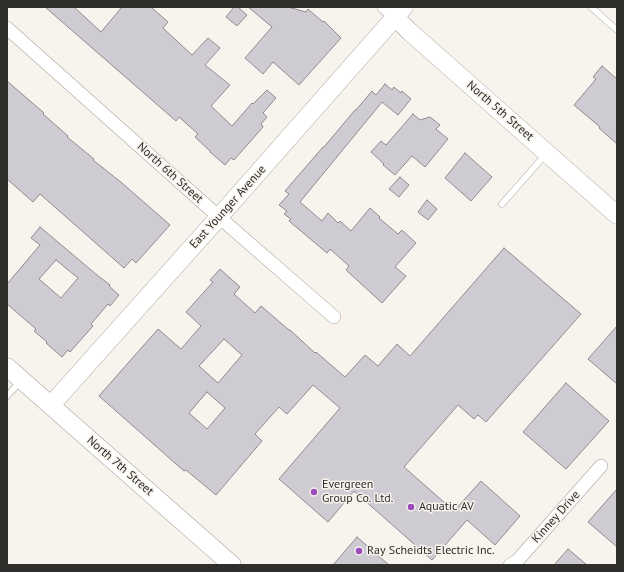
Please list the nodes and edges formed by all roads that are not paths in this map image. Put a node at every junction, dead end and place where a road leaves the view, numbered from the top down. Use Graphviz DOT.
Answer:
graph roads {
  1 [pos="591,7"];
  2 [pos="394,10"];
  3 [pos="7,28"];
  4 [pos="617,30"];
  5 [pos="547,153"];
  6 [pos="502,204"];
  7 [pos="617,214"];
  8 [pos="219,217"];
  9 [pos="334,317"];
  10 [pos="7,367"];
  11 [pos="22,380"];
  12 [pos="7,396"];
  13 [pos="51,405"];
  14 [pos="602,466"];
  15 [pos="232,565"];
  16 [pos="510,565"];
  1 -- 4 [label="lane"];
  2 -- 5 [label="street, North 5th Street"];
  2 -- 8 [label="street, East Younger Avenue"];
  3 -- 8 [label="street, North 6th Street"];
  5 -- 6 [label="lane"];
  5 -- 7 [label="street, North 5th Street"];
  8 -- 9 [label="street, North 6th Street"];
  8 -- 13 [label="street, East Younger Avenue"];
  10 -- 11 [label="street, North 7th Street"];
  11 -- 12 [label="lane"];
  11 -- 13 [label="street, North 7th Street"];
  13 -- 15 [label="street, North 7th Street"];
  14 -- 16 [label="street, Kinney Drive"];
}
